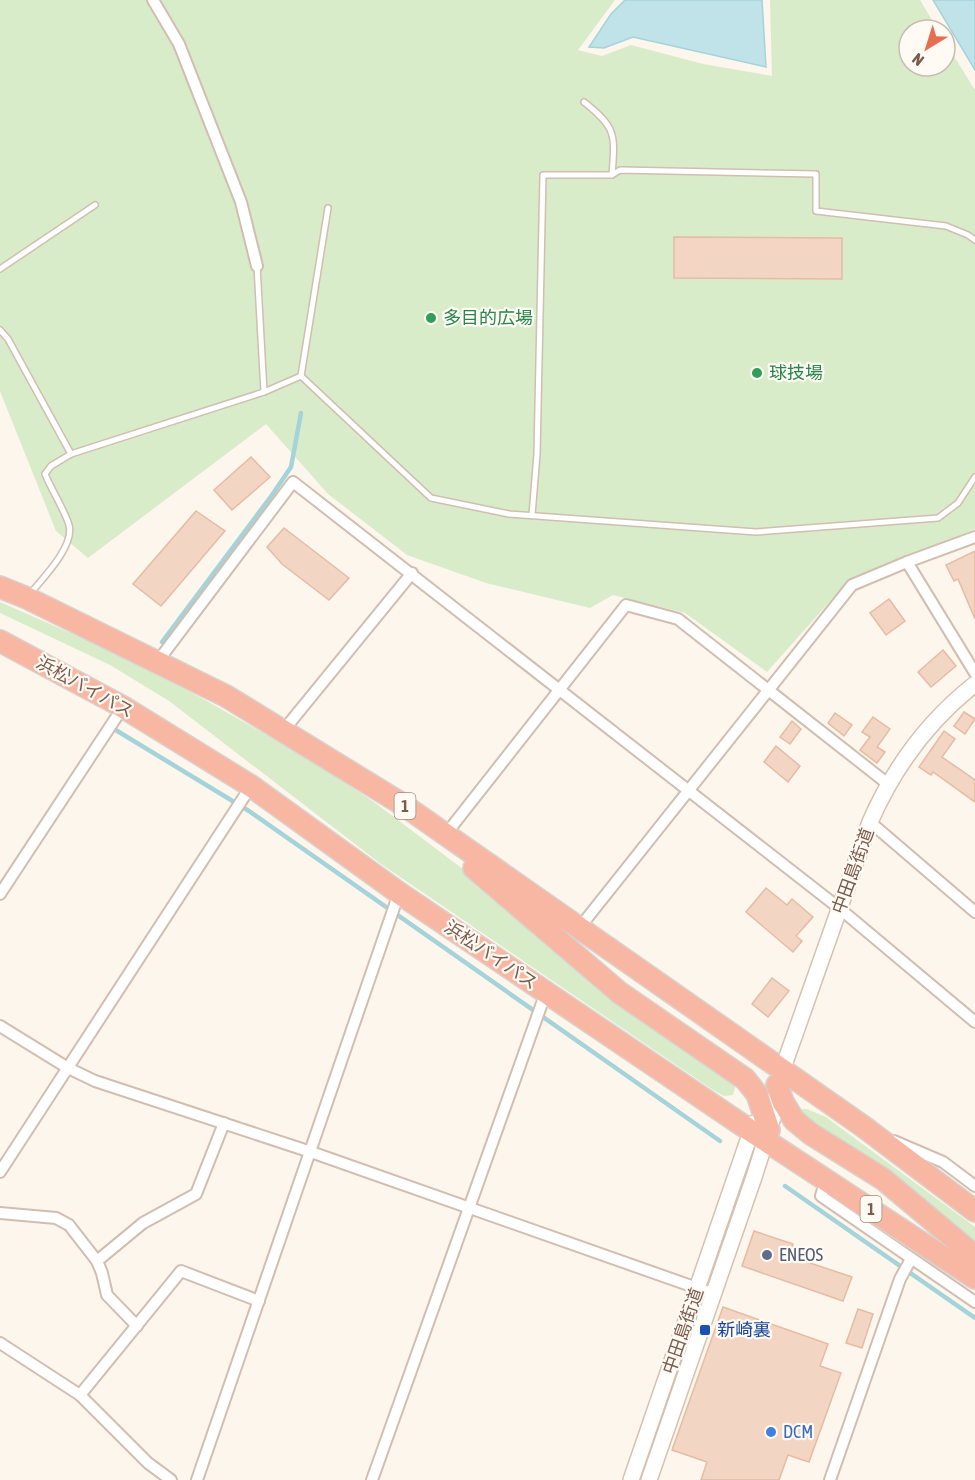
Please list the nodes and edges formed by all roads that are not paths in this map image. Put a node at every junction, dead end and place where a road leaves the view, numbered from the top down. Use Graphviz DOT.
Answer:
graph roads {
  1 [pos="153,0"];
  2 [pos="584,102"];
  3 [pos="612,175"];
  4 [pos="95,205"];
  5 [pos="328,208"];
  6 [pos="975,240"];
  7 [pos="257,266"];
  8 [pos="0,269"];
  9 [pos="0,330"];
  10 [pos="301,376"];
  11 [pos="264,392"];
  12 [pos="70,454"];
  13 [pos="975,477"];
  14 [pos="532,515"];
  15 [pos="975,537"];
  16 [pos="907,562"];
  17 [pos="412,573"];
  18 [pos="0,587"];
  19 [pos="27,598"];
  20 [pos="0,642"];
  21 [pos="158,661"];
  22 [pos="975,673"];
  23 [pos="975,684"];
  24 [pos="559,689"];
  25 [pos="770,690"];
  26 [pos="123,707"];
  27 [pos="284,731"];
  28 [pos="888,784"];
  29 [pos="247,791"];
  30 [pos="689,792"];
  31 [pos="402,804"];
  32 [pos="870,822"];
  33 [pos="446,834"];
  34 [pos="0,894"];
  35 [pos="398,897"];
  36 [pos="839,908"];
  37 [pos="975,912"];
  38 [pos="580,927"];
  39 [pos="544,998"];
  40 [pos="975,1022"];
  41 [pos="0,1026"];
  42 [pos="68,1068"];
  43 [pos="780,1077"];
  44 [pos="761,1104"];
  45 [pos="224,1123"];
  46 [pos="864,1128"];
  47 [pos="762,1134"];
  48 [pos="311,1152"];
  49 [pos="0,1172"];
  50 [pos="826,1179"];
  51 [pos="975,1186"];
  52 [pos="468,1208"];
  53 [pos="975,1211"];
  54 [pos="0,1213"];
  55 [pos="975,1256"];
  56 [pos="911,1259"];
  57 [pos="97,1261"];
  58 [pos="975,1278"];
  59 [pos="698,1289"];
  60 [pos="714,1294"];
  61 [pos="259,1301"];
  62 [pos="975,1302"];
  63 [pos="137,1326"];
  64 [pos="2,1347"];
  65 [pos="80,1395"];
  66 [pos="171,1480"];
  67 [pos="197,1480"];
  68 [pos="372,1480"];
  69 [pos="631,1480"];
  70 [pos="649,1480"];
  71 [pos="830,1480"];
  1 -- 7 [label="street"];
  2 -- 3 [label="lane"];
  3 -- 6 [label="lane"];
  3 -- 14 [label="lane"];
  4 -- 8 [label="lane"];
  5 -- 10 [label="lane"];
  7 -- 11 [label="lane"];
  9 -- 12 [label="lane"];
  10 -- 11 [label="lane"];
  10 -- 14 [label="lane"];
  11 -- 12 [label="lane"];
  12 -- 19 [label="lane"];
  13 -- 14 [label="lane"];
  15 -- 16 [label="street"];
  16 -- 22 [label="street"];
  16 -- 25 [label="street"];
  17 -- 21 [label="street"];
  17 -- 24 [label="street"];
  17 -- 27 [label="street"];
  18 -- 19 [label="highway, 1"];
  19 -- 21 [label="highway, 1"];
  20 -- 26 [label="highway, 浜松バイパス / 1"];
  21 -- 27 [label="highway, 1"];
  23 -- 28 [label="street, 中田島街道"];
  24 -- 25 [label="street"];
  24 -- 30 [label="street"];
  24 -- 33 [label="street"];
  25 -- 28 [label="street"];
  25 -- 30 [label="street"];
  26 -- 29 [label="highway, 浜松バイパス / 1"];
  26 -- 34 [label="street"];
  27 -- 31 [label="highway, 1"];
  28 -- 32 [label="street, 中田島街道"];
  29 -- 35 [label="highway, 浜松バイパス / 1"];
  29 -- 42 [label="street"];
  30 -- 36 [label="street"];
  30 -- 38 [label="street"];
  31 -- 33 [label="highway, 1"];
  31 -- 44 [label="highway"];
  32 -- 36 [label="street, 中田島街道"];
  32 -- 37 [label="street"];
  33 -- 38 [label="highway, 1"];
  35 -- 39 [label="highway, 浜松バイパス / 1"];
  35 -- 48 [label="street"];
  36 -- 40 [label="street"];
  36 -- 43 [label="street, 中田島街道"];
  38 -- 43 [label="highway, 1"];
  39 -- 47 [label="highway, 浜松バイパス / 1"];
  39 -- 52 [label="street"];
  41 -- 42 [label="street"];
  42 -- 45 [label="street"];
  42 -- 49 [label="street"];
  43 -- 44 [label="street, 中田島街道"];
  43 -- 46 [label="highway, 1"];
  43 -- 47 [label="street, 中田島街道"];
  43 -- 55 [label="highway"];
  44 -- 47 [label="highway"];
  45 -- 48 [label="street"];
  45 -- 57 [label="street"];
  46 -- 51 [label="street"];
  46 -- 53 [label="highway, 1"];
  47 -- 50 [label="highway, 浜松バイパス / 1"];
  47 -- 59 [label="street, 中田島街道"];
  47 -- 60 [label="street, 中田島街道"];
  48 -- 52 [label="street"];
  48 -- 61 [label="street"];
  50 -- 56 [label="street"];
  50 -- 58 [label="highway, 浜松バイパス / 1"];
  52 -- 59 [label="street"];
  52 -- 68 [label="street"];
  54 -- 57 [label="street"];
  56 -- 62 [label="street"];
  56 -- 71 [label="street"];
  57 -- 63 [label="street"];
  59 -- 60 [label="street"];
  59 -- 69 [label="street, 中田島街道"];
  60 -- 70 [label="street, 中田島街道"];
  61 -- 63 [label="street"];
  61 -- 67 [label="street"];
  63 -- 65 [label="street"];
  64 -- 65 [label="street"];
  65 -- 66 [label="street"];
}
